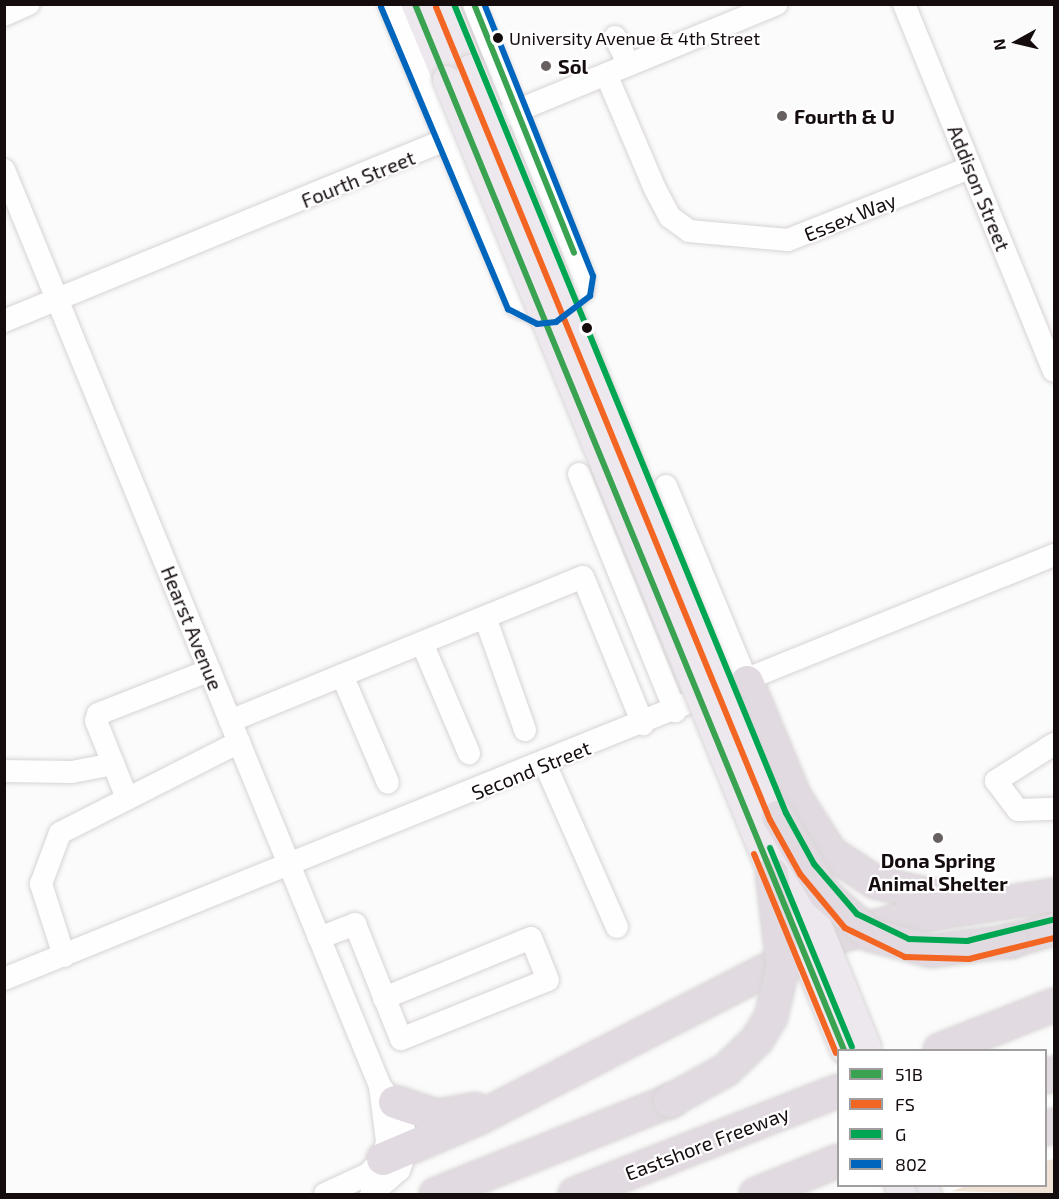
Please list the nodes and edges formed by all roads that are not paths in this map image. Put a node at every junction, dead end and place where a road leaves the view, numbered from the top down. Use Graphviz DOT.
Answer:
graph roads {
  1 [pos="29,4"];
  2 [pos="389,4"];
  3 [pos="415,4"];
  4 [pos="444,4"];
  5 [pos="474,4"];
  6 [pos="777,4"];
  7 [pos="904,4"];
  8 [pos="4,15"];
  9 [pos="615,37"];
  10 [pos="629,65"];
  11 [pos="606,74"];
  12 [pos="518,110"];
  13 [pos="449,141"];
  14 [pos="971,167"];
  15 [pos="4,170"];
  16 [pos="58,301"];
  17 [pos="4,321"];
  18 [pos="1054,371"];
  19 [pos="579,474"];
  20 [pos="666,486"];
  21 [pos="1054,555"];
  22 [pos="485,617"];
  23 [pos="422,643"];
  24 [pos="210,670"];
  25 [pos="342,675"];
  26 [pos="747,682"];
  27 [pos="675,711"];
  28 [pos="643,724"];
  29 [pos="525,730"];
  30 [pos="235,732"];
  31 [pos="1054,744"];
  32 [pos="469,753"];
  33 [pos="113,764"];
  34 [pos="545,764"];
  35 [pos="4,771"];
  36 [pos="388,783"];
  37 [pos="127,798"];
  38 [pos="1054,809"];
  39 [pos="778,817"];
  40 [pos="290,868"];
  41 [pos="772,874"];
  42 [pos="1043,897"];
  43 [pos="617,927"];
  44 [pos="1054,929"];
  45 [pos="319,938"];
  46 [pos="64,956"];
  47 [pos="4,980"];
  48 [pos="384,998"];
  49 [pos="1054,1005"];
  50 [pos="844,1049"];
  51 [pos="868,1049"];
  52 [pos="943,1049"];
  53 [pos="545,1081"];
  54 [pos="837,1091"];
  55 [pos="388,1094"];
  56 [pos="394,1156"];
  57 [pos="837,1161"];
  58 [pos="900,1187"];
  59 [pos="325,1194"];
  60 [pos="370,1194"];
  61 [pos="436,1194"];
  62 [pos="575,1194"];
  63 [pos="756,1194"];
  64 [pos="883,1194"];
  1 -- 8 [label="street"];
  2 -- 13 [label="street"];
  3 -- 41 [label="main road, bridge"];
  4 -- 39 [label="main road, bridge"];
  5 -- 12 [label="street"];
  6 -- 10 [label="street, Fourth Street"];
  7 -- 14 [label="street, Addison Street"];
  9 -- 10 [label="street"];
  10 -- 11 [label="street, Fourth Street"];
  11 -- 12 [label="street, Fourth Street"];
  11 -- 14 [label="street, Essex Way"];
  12 -- 13 [label="street, Fourth Street"];
  12 -- 13 [label="street"];
  13 -- 16 [label="street, Fourth Street"];
  14 -- 18 [label="street, Addison Street"];
  15 -- 16 [label="street, Hearst Avenue"];
  16 -- 17 [label="street, Fourth Street"];
  16 -- 24 [label="street, Hearst Avenue"];
  19 -- 27 [label="street"];
  20 -- 26 [label="street"];
  21 -- 26 [label="street, Second Street"];
  22 -- 23 [label="street"];
  22 -- 28 [label="street"];
  22 -- 29 [label="street"];
  23 -- 25 [label="street"];
  23 -- 32 [label="street"];
  24 -- 30 [label="street, Hearst Avenue"];
  24 -- 33 [label="street"];
  25 -- 30 [label="street"];
  25 -- 36 [label="street"];
  26 -- 27 [label="street, Second Street"];
  26 -- 42 [label="highway"];
  27 -- 28 [label="street, Second Street"];
  28 -- 34 [label="street, Second Street"];
  30 -- 37 [label="street"];
  30 -- 40 [label="street, Hearst Avenue"];
  31 -- 38 [label="street"];
  33 -- 35 [label="street"];
  33 -- 37 [label="street"];
  34 -- 40 [label="street, Second Street"];
  34 -- 43 [label="street"];
  37 -- 46 [label="street"];
  39 -- 44 [label="highway, bridge"];
  39 -- 51 [label="main road, bridge"];
  40 -- 45 [label="street, Hearst Avenue"];
  40 -- 46 [label="street, Second Street"];
  41 -- 50 [label="main road, bridge"];
  41 -- 61 [label="highway, bridge"];
  42 -- 53 [label="highway"];
  45 -- 48 [label="street"];
  45 -- 55 [label="street, Hearst Avenue"];
  46 -- 47 [label="street, Second Street"];
  48 -- 48 [label="street"];
  49 -- 52 [label="highway"];
  53 -- 55 [label="highway"];
  53 -- 56 [label="highway"];
  54 -- 62 [label="highway, Eastshore Freeway"];
  55 -- 56 [label="street, Hearst Avenue"];
  56 -- 59 [label="street"];
  56 -- 60 [label="street"];
  57 -- 63 [label="highway"];
  58 -- 64 [label="highway"];
}
